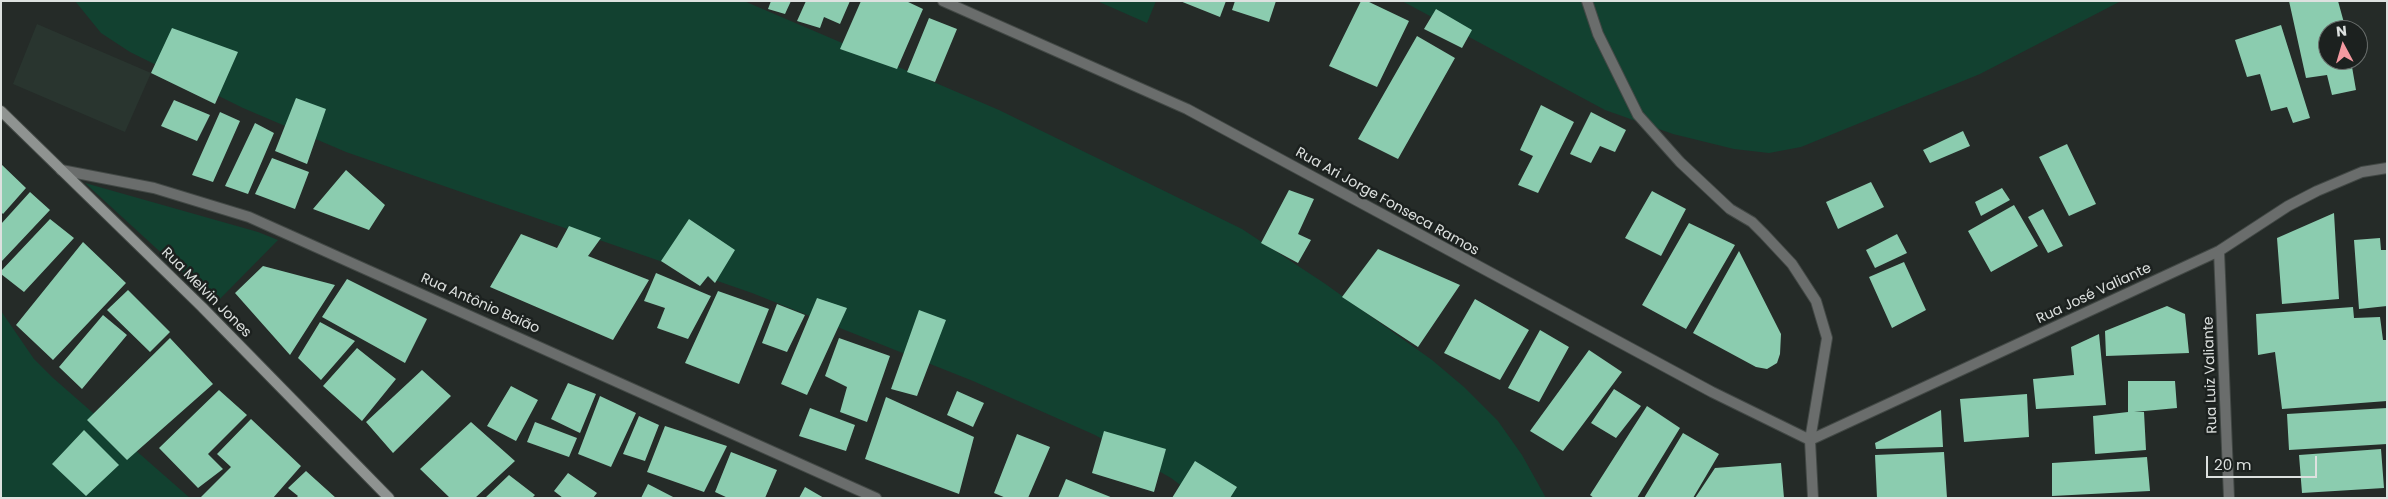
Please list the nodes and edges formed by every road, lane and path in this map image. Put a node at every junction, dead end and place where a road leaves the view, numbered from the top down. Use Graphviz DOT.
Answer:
graph roads {
  1 [pos="944,1"];
  2 [pos="1587,1"];
  3 [pos="1,110"];
  4 [pos="2387,168"];
  5 [pos="61,170"];
  6 [pos="2219,251"];
  7 [pos="1810,440"];
  8 [pos="389,498"];
  9 [pos="876,498"];
  10 [pos="1813,498"];
  11 [pos="2229,498"];
  1 -- 7 [label="street, Rua Ari Jorge Fonseca Ramos"];
  2 -- 7 [label="street"];
  3 -- 5 [label="street, Rua Melvin Jones"];
  4 -- 6 [label="street, Rua José Valiante"];
  5 -- 8 [label="street, Rua Melvin Jones"];
  5 -- 9 [label="street, Rua Antônio Baião"];
  6 -- 7 [label="street, Rua José Valiante"];
  6 -- 11 [label="street, Rua Luiz Valiante"];
  7 -- 10 [label="street"];
}
